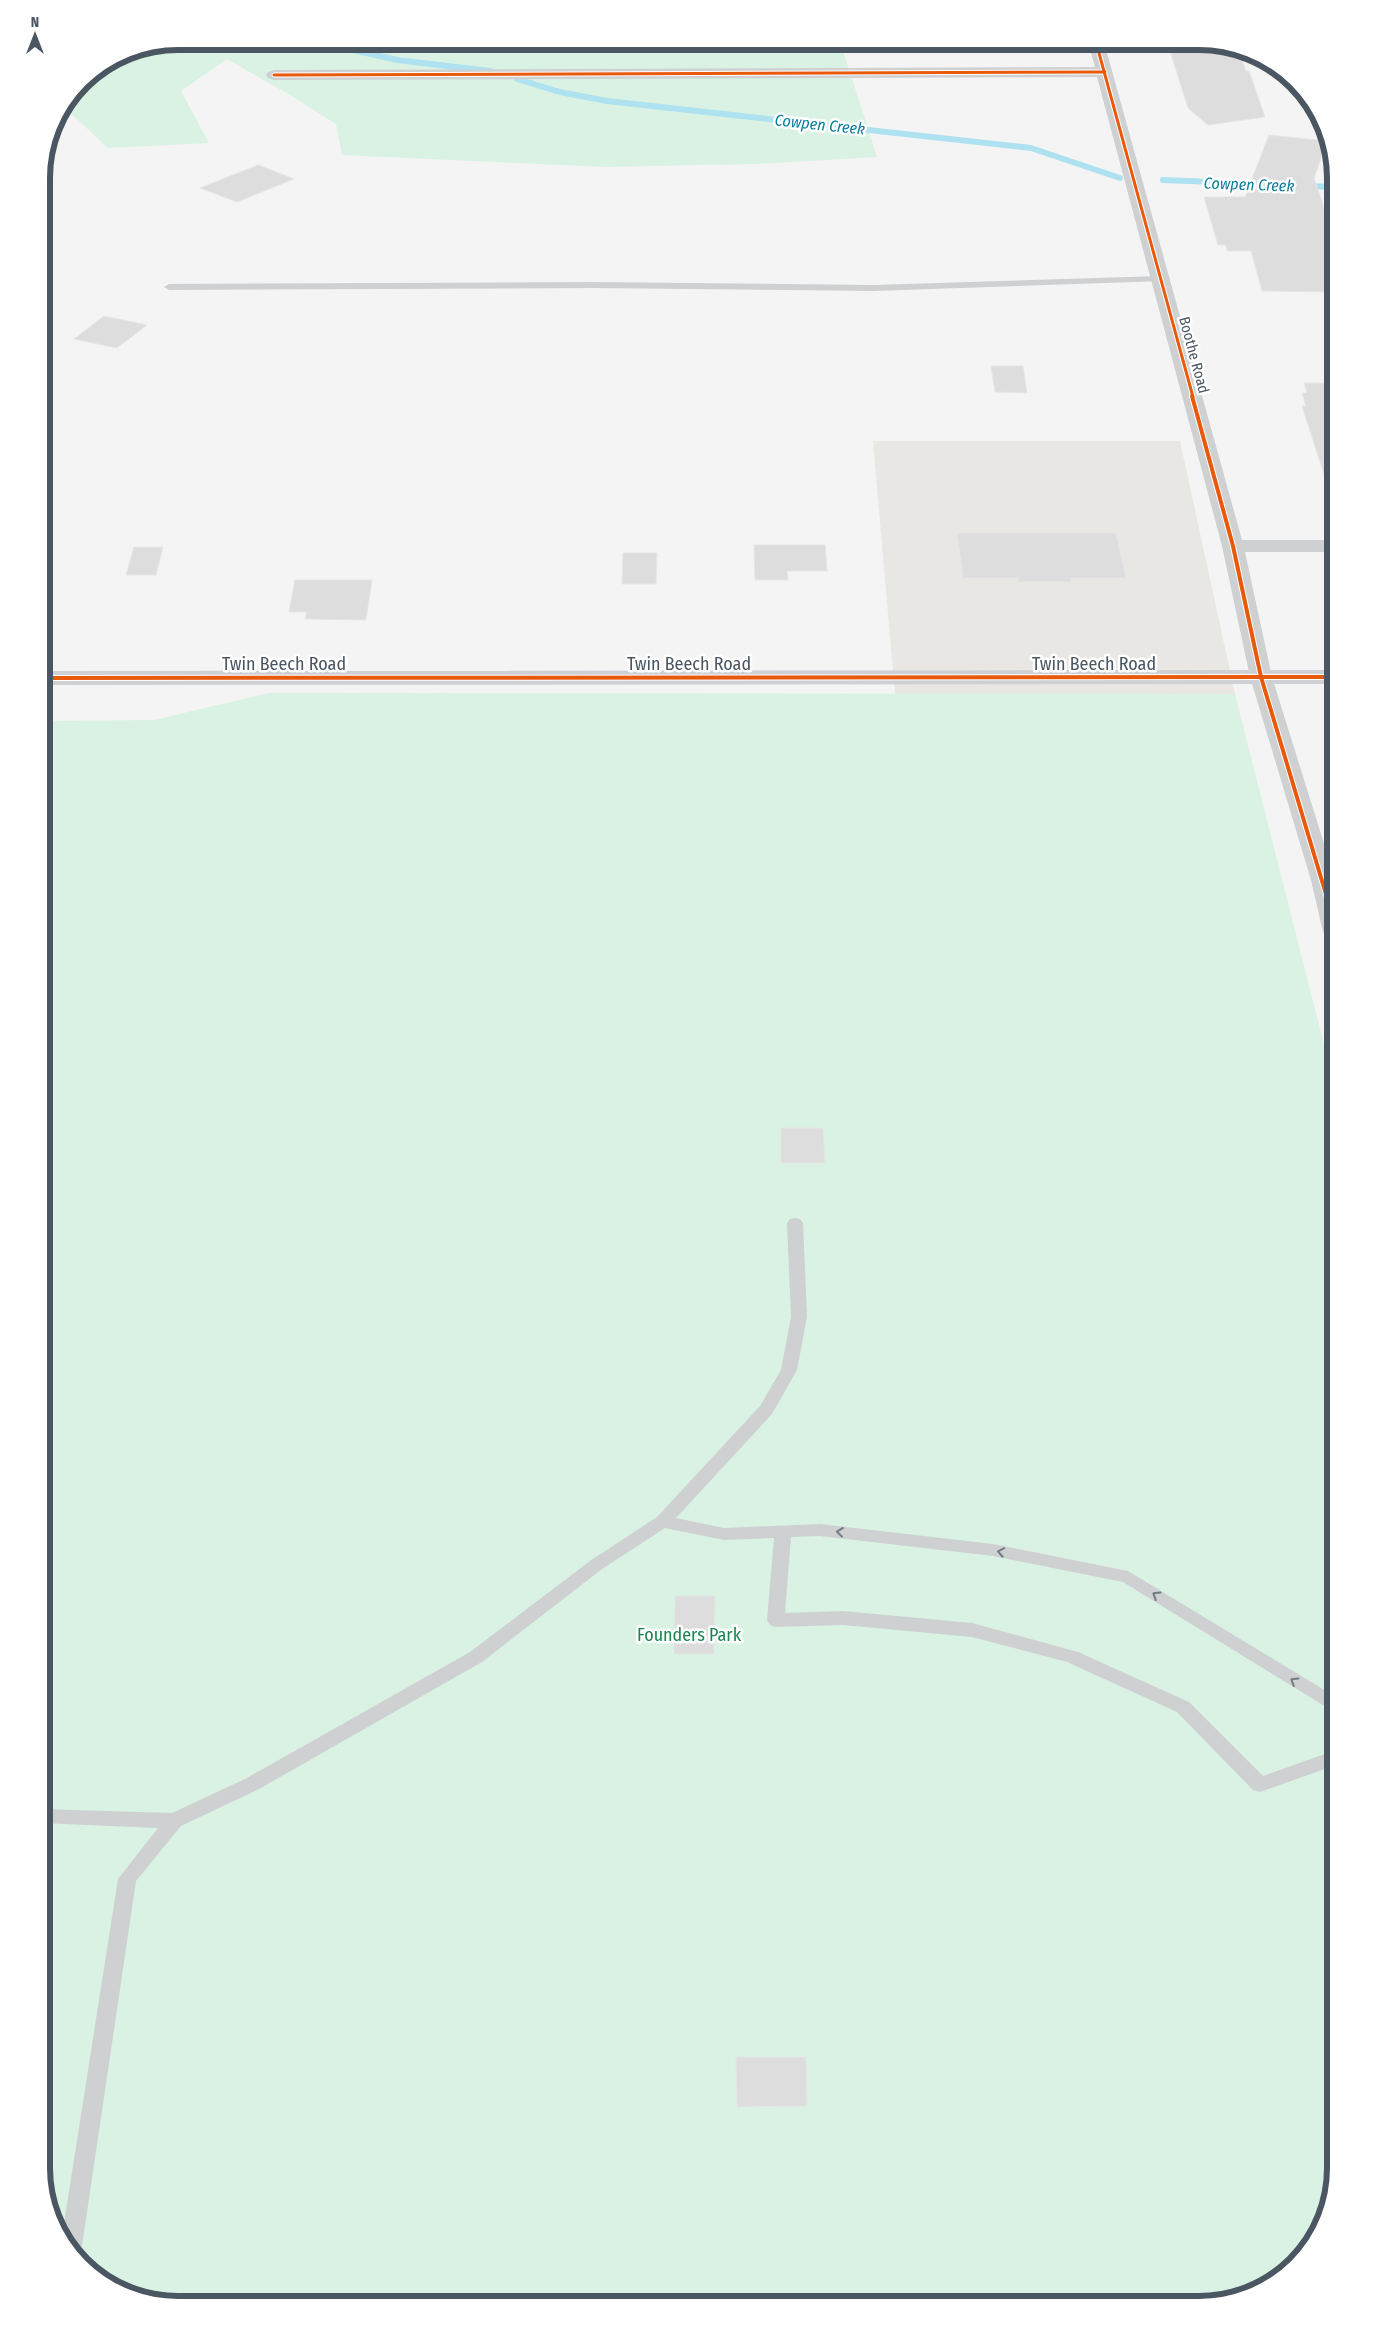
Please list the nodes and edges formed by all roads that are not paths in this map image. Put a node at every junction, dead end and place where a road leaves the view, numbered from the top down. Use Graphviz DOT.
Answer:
graph roads {
  1 [pos="1098,50"];
  2 [pos="1105,72"];
  3 [pos="274,75"];
  4 [pos="1160,279"];
  5 [pos="169,286"];
  6 [pos="1233,546"];
  7 [pos="1327,546"];
  8 [pos="1261,677"];
  9 [pos="1327,677"];
  10 [pos="50,678"];
  11 [pos="1327,874"];
  12 [pos="794,1223"];
  13 [pos="663,1521"];
  14 [pos="782,1531"];
  15 [pos="1327,1700"];
  16 [pos="1327,1760"];
  17 [pos="50,1816"];
  18 [pos="174,1821"];
  19 [pos="72,2239"];
  1 -- 2 [label="street, Boothe Road"];
  2 -- 3 [label="street"];
  2 -- 4 [label="street, Boothe Road"];
  4 -- 5 [label="lane"];
  4 -- 6 [label="street, Boothe Road"];
  6 -- 7 [label="street"];
  6 -- 8 [label="street, Boothe Road"];
  8 -- 9 [label="street, Twin Beech Road"];
  8 -- 10 [label="street, Twin Beech Road"];
  8 -- 11 [label="street, Boothe Road"];
  12 -- 13 [label="lane"];
  13 -- 14 [label="lane"];
  13 -- 18 [label="lane"];
  15 -- 14 [label="lane, one-way"];
  14 -- 16 [label="lane"];
  17 -- 18 [label="lane"];
  18 -- 19 [label="lane"];
}
